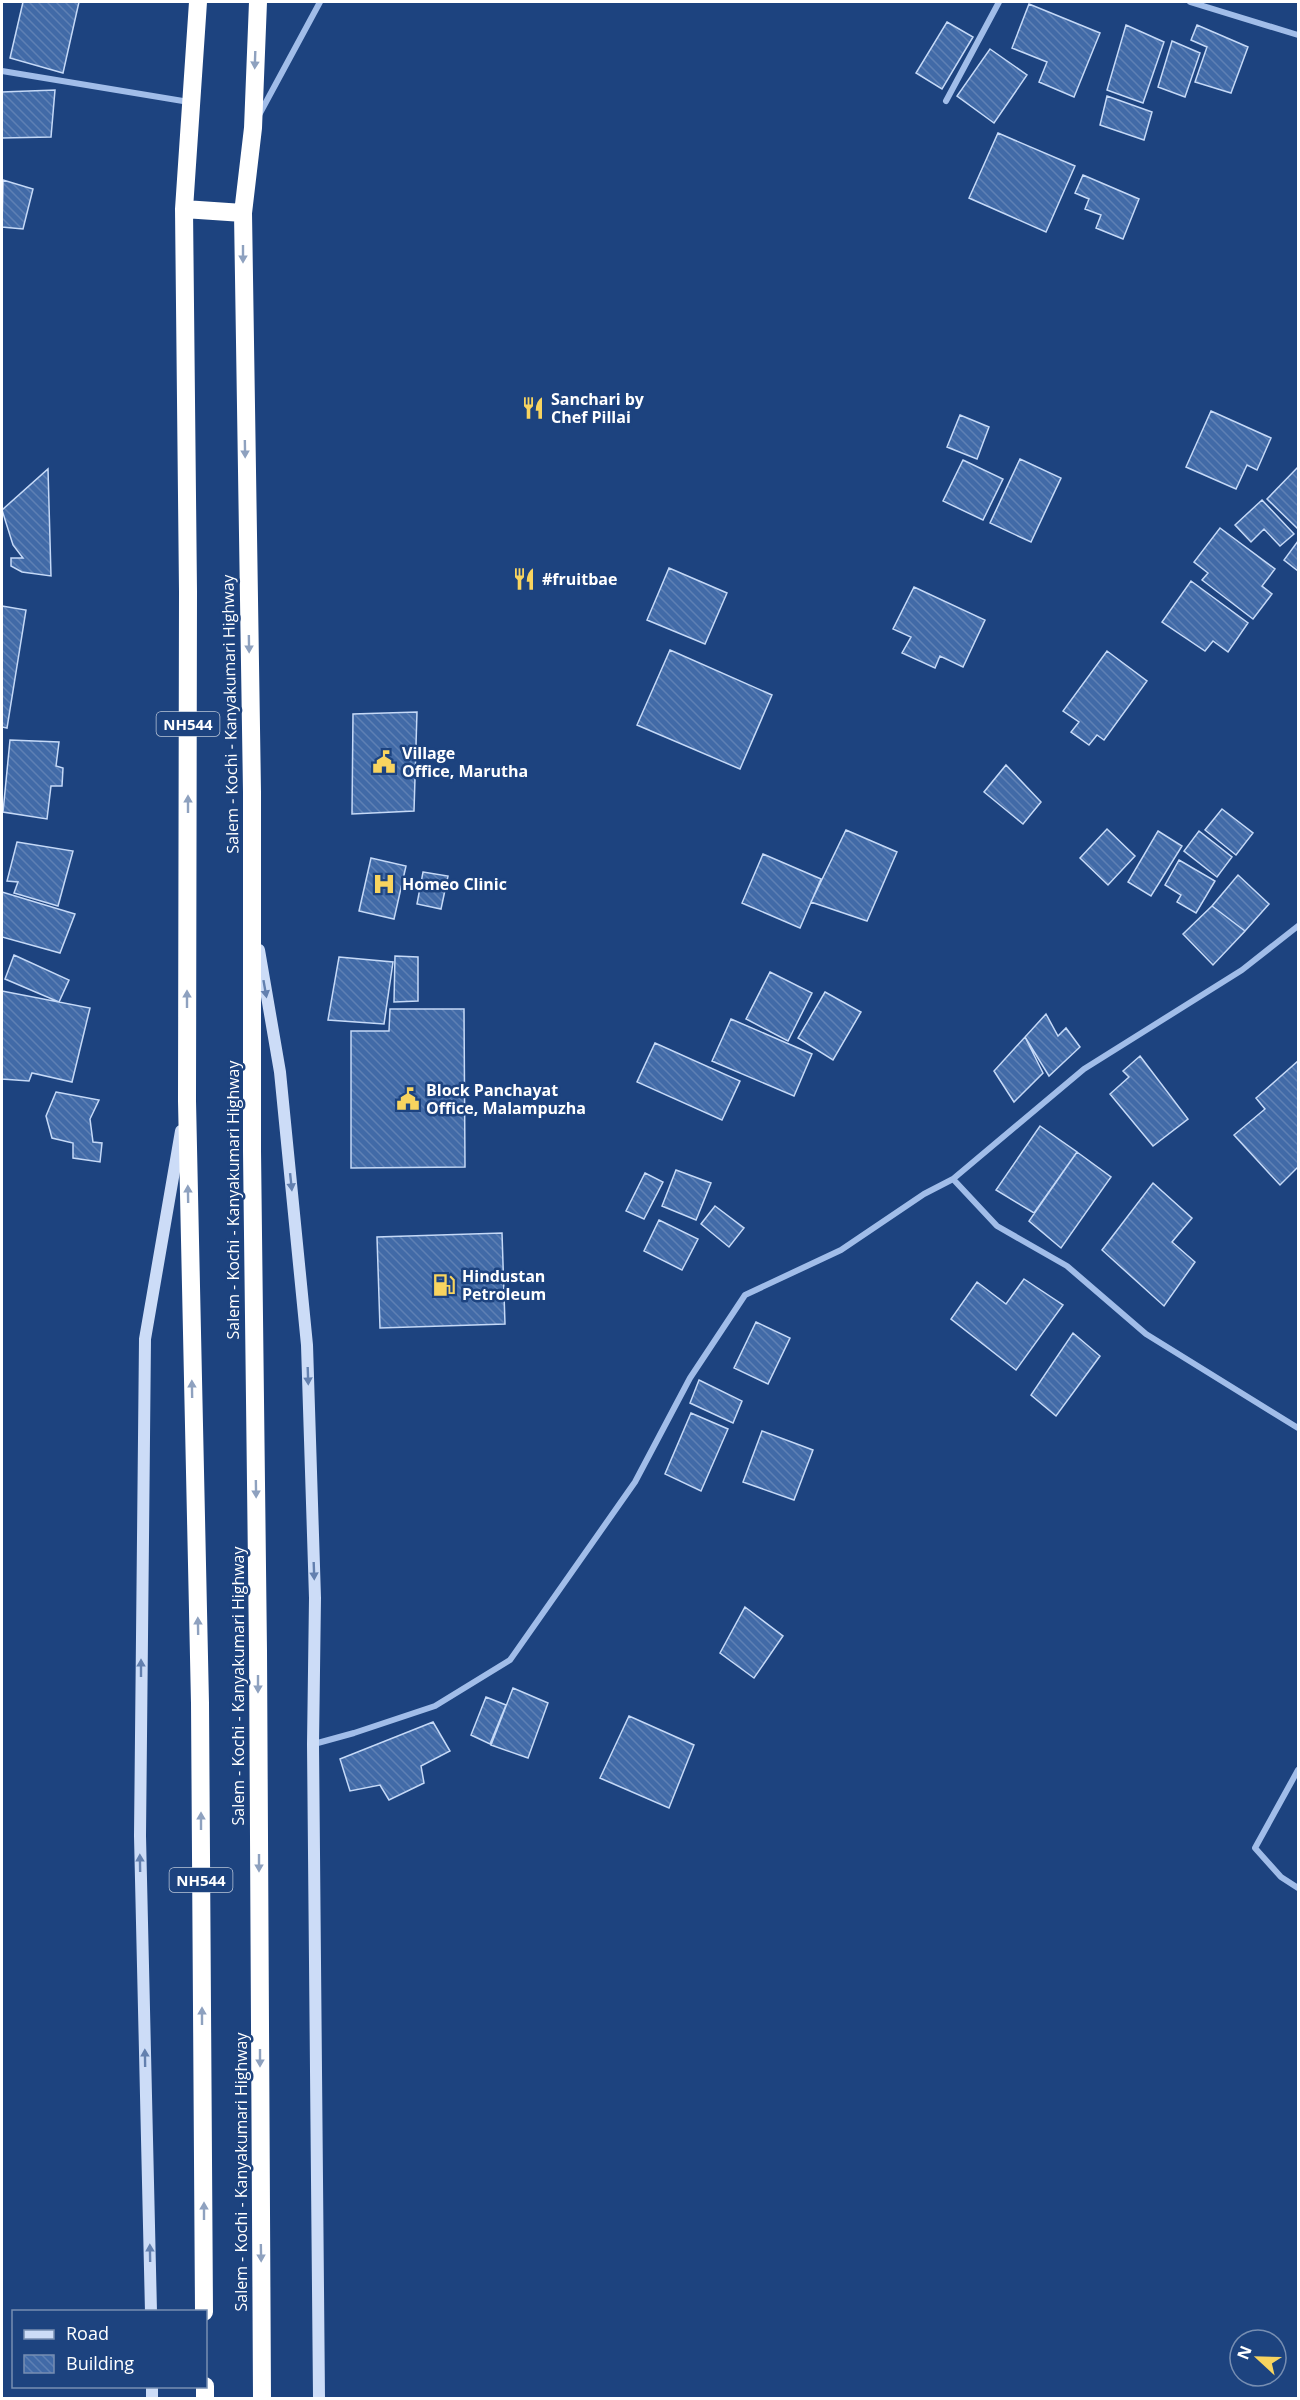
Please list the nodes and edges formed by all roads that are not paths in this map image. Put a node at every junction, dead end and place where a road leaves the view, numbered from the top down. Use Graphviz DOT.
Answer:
graph roads {
  1 [pos="198,2"];
  2 [pos="258,2"];
  3 [pos="320,2"];
  4 [pos="999,2"];
  5 [pos="1190,2"];
  6 [pos="1299,35"];
  7 [pos="2,71"];
  8 [pos="946,101"];
  9 [pos="193,103"];
  10 [pos="253,128"];
  11 [pos="184,209"];
  12 [pos="243,213"];
  13 [pos="252,910"];
  14 [pos="1299,926"];
  15 [pos="187,1101"];
  16 [pos="952,1179"];
  17 [pos="1299,1428"];
  18 [pos="313,1744"];
  19 [pos="1299,1770"];
  20 [pos="1299,1888"];
  21 [pos="151,2310"];
  22 [pos="204,2310"];
  23 [pos="262,2398"];
  24 [pos="319,2398"];
  1 -- 9 [label="highway, NH544"];
  2 -- 10 [label="highway, Salem - Kochi - Kanyakumari Highway, one-way"];
  3 -- 10 [label="street"];
  4 -- 8 [label="street"];
  5 -- 6 [label="street"];
  7 -- 9 [label="street"];
  9 -- 11 [label="highway, NH544"];
  10 -- 12 [label="highway, Salem - Kochi - Kanyakumari Highway"];
  11 -- 12 [label="highway"];
  15 -- 11 [label="highway, NH544, one-way"];
  12 -- 13 [label="highway, Salem - Kochi - Kanyakumari Highway, one-way"];
  13 -- 18 [label="street, one-way"];
  13 -- 23 [label="highway, Salem - Kochi - Kanyakumari Highway, one-way"];
  14 -- 16 [label="street"];
  21 -- 15 [label="street, one-way"];
  22 -- 15 [label="highway, NH544, one-way"];
  16 -- 17 [label="street"];
  16 -- 18 [label="street"];
  18 -- 24 [label="street"];
  19 -- 20 [label="street"];
}
